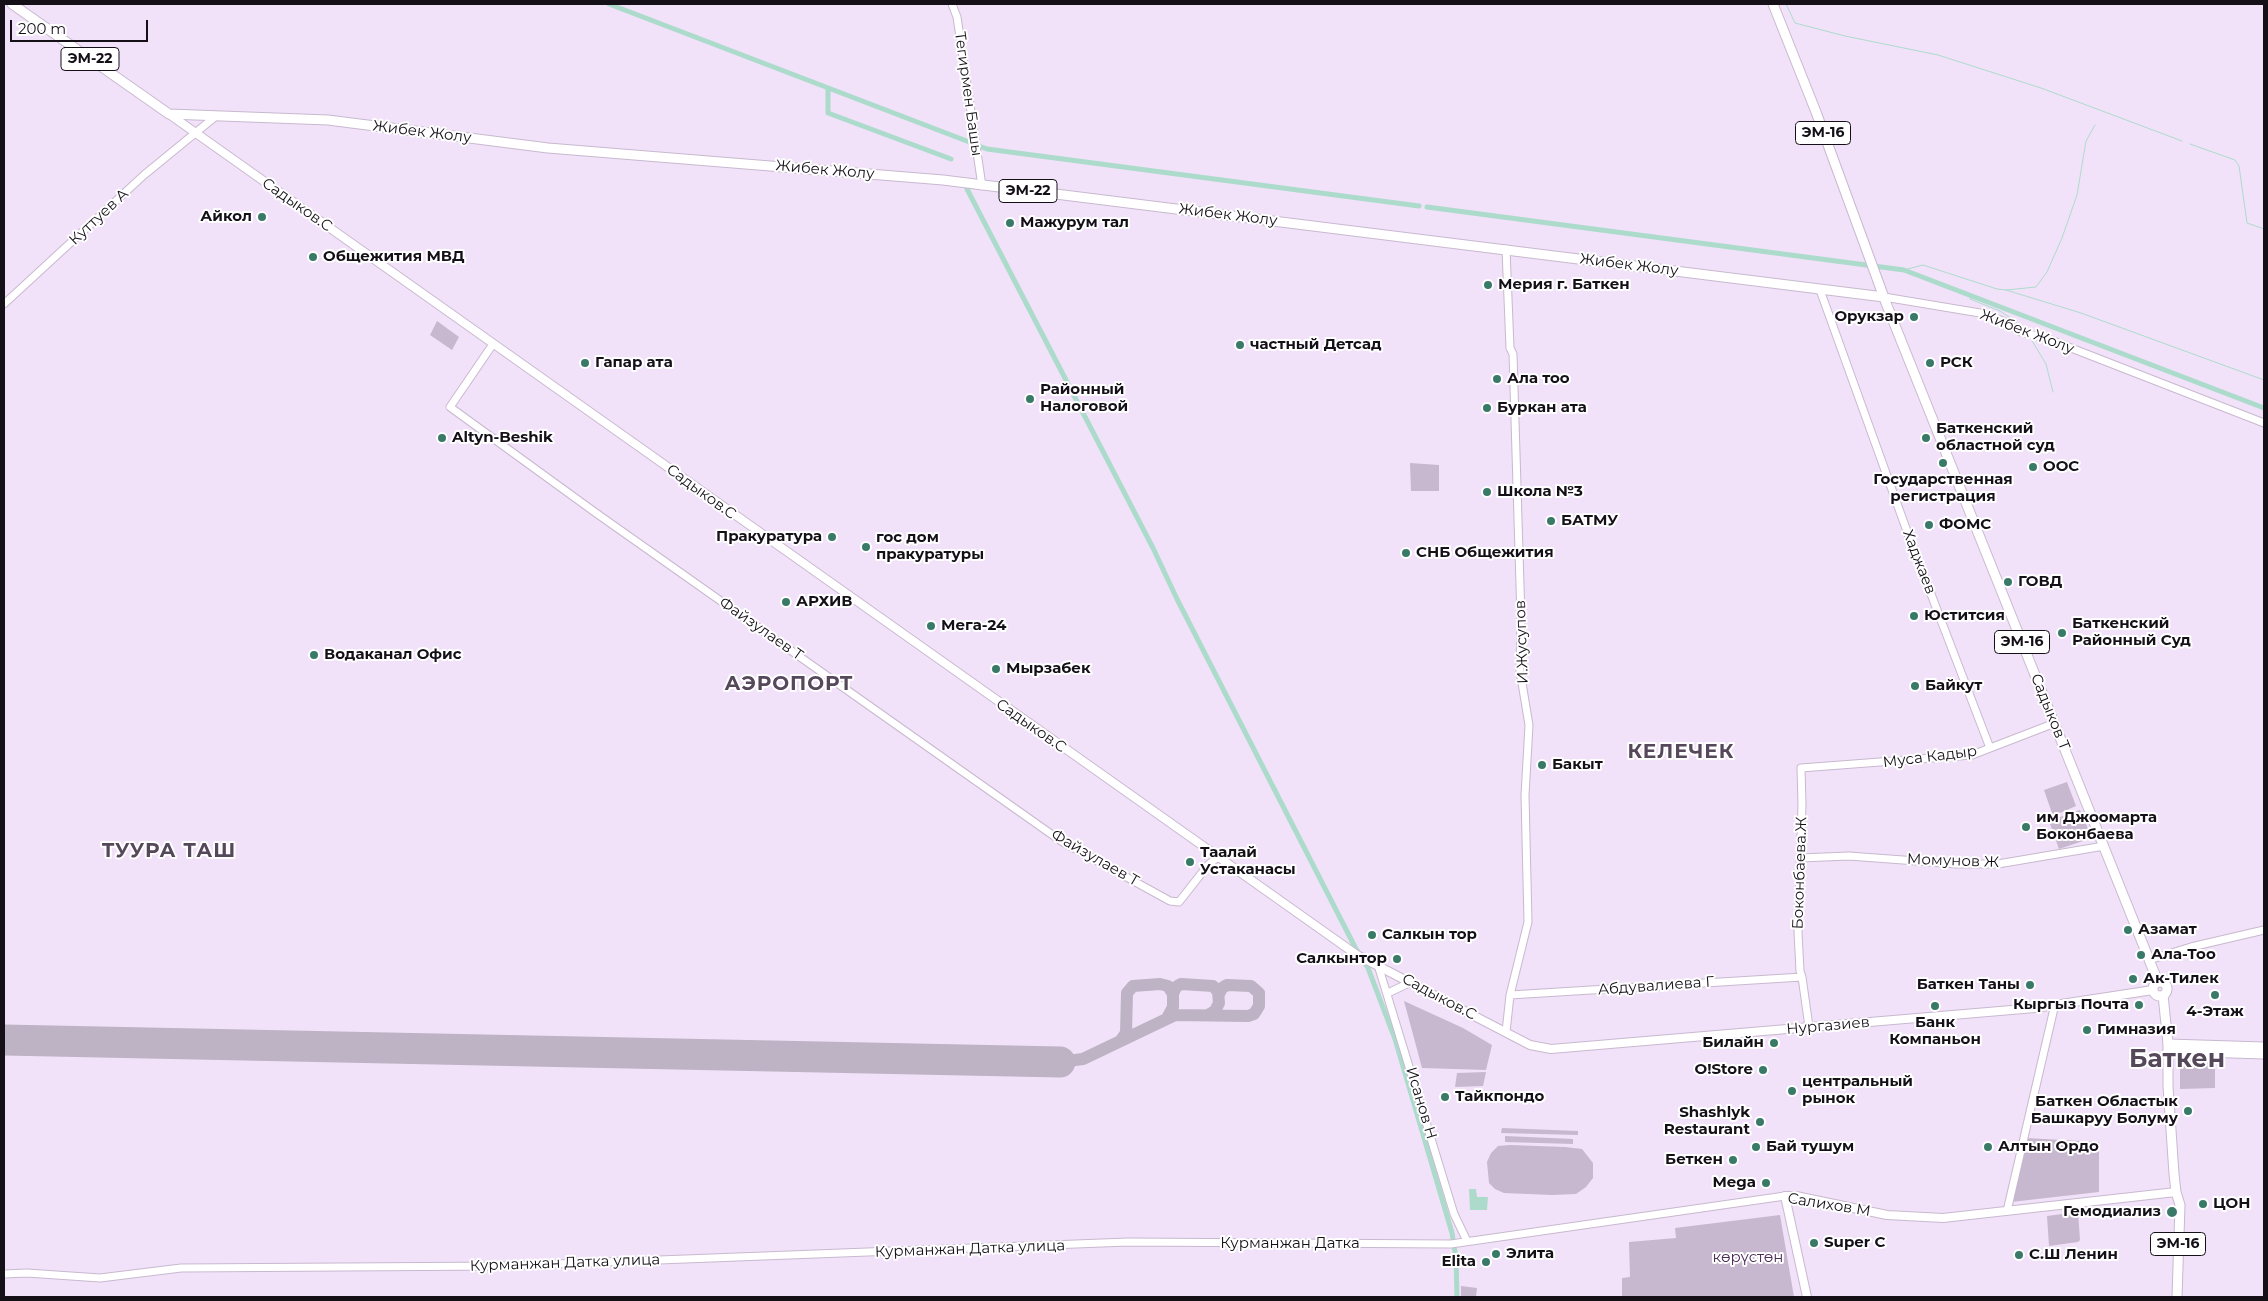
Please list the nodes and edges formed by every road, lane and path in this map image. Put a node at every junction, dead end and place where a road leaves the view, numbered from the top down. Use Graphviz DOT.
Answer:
graph roads {
  1 [pos="12,4"];
  2 [pos="952,4"];
  3 [pos="1773,4"];
  4 [pos="169,114"];
  5 [pos="216,116"];
  6 [pos="195,132"];
  7 [pos="982,186"];
  8 [pos="1506,249"];
  9 [pos="1820,290"];
  10 [pos="1885,300"];
  11 [pos="4,304"];
  12 [pos="493,344"];
  13 [pos="2264,423"];
  14 [pos="2054,723"];
  15 [pos="1990,748"];
  16 [pos="1801,768"];
  17 [pos="2104,846"];
  18 [pos="1219,856"];
  19 [pos="1800,858"];
  20 [pos="2264,930"];
  21 [pos="2149,960"];
  22 [pos="1376,964"];
  23 [pos="1802,977"];
  24 [pos="1411,982"];
  25 [pos="2158,982"];
  26 [pos="2153,990"];
  27 [pos="1388,992"];
  28 [pos="1510,995"];
  29 [pos="2163,995"];
  30 [pos="2055,1004"];
  31 [pos="1809,1027"];
  32 [pos="1506,1032"];
  33 [pos="2168,1047"];
  34 [pos="2264,1047"];
  35 [pos="2264,1054"];
  36 [pos="2176,1192"];
  37 [pos="1785,1196"];
  38 [pos="2007,1211"];
  39 [pos="1467,1240"];
  40 [pos="1128,1242"];
  41 [pos="1453,1244"];
  42 [pos="4,1274"];
  43 [pos="1807,1297"];
  44 [pos="2177,1297"];
  1 -- 4 [label="main road, ЭМ-22"];
  2 -- 7 [label="street, Тегирмен Башы"];
  3 -- 10 [label="main road, ЭМ-16"];
  4 -- 5 [label="main road, Жибек Жолу / ЭМ-22"];
  4 -- 6 [label="main road, Садыков.С"];
  5 -- 6 [label="street, Куттуев А"];
  5 -- 7 [label="main road, Жибек Жолу / ЭМ-22"];
  6 -- 11 [label="street, Куттуев А"];
  6 -- 12 [label="main road, Садыков.С"];
  7 -- 8 [label="main road, Жибек Жолу / ЭМ-22"];
  8 -- 9 [label="main road, Жибек Жолу / ЭМ-22"];
  8 -- 28 [label="street, И.Жусупов"];
  9 -- 10 [label="main road, Жибек Жолу / ЭМ-22"];
  9 -- 15 [label="street, Хаджаев"];
  10 -- 13 [label="street, Жибек Жолу"];
  10 -- 14 [label="main road, Садыков Т / ЭМ-16"];
  12 -- 18 [label="main road, Садыков.С"];
  12 -- 18 [label="street, Файзулаев Т"];
  14 -- 15 [label="street, Муса Кадыр"];
  14 -- 17 [label="main road, Садыков Т / ЭМ-16"];
  15 -- 16 [label="street, Муса Кадыр"];
  16 -- 19 [label="street, Боконбаева.Ж"];
  17 -- 19 [label="street, Момунов Ж"];
  17 -- 21 [label="main road, Садыков Т / ЭМ-16"];
  18 -- 22 [label="main road, Садыков.С"];
  19 -- 23 [label="street, Боконбаева.Ж"];
  20 -- 21 [label="street"];
  21 -- 25 [label="main road, Садыков Т / ЭМ-16"];
  22 -- 24 [label="main road, Садыков.С"];
  22 -- 27 [label="street, Исанов Н"];
  23 -- 28 [label="street, Абдувалиева Г"];
  23 -- 31 [label="street, Боконбаева.Ж"];
  24 -- 27 [label="street"];
  24 -- 32 [label="main road, Садыков.С"];
  25 -- 26 [label="main road"];
  25 -- 29 [label="main road, ЭМ-16"];
  26 -- 29 [label="main road"];
  26 -- 30 [label="main road, Нургазиев"];
  27 -- 39 [label="street, Исанов Н"];
  28 -- 32 [label="street, И.Жусупов"];
  29 -- 33 [label="main road, ЭМ-16"];
  30 -- 31 [label="main road, Нургазиев"];
  30 -- 38 [label="street"];
  31 -- 32 [label="main road, Нургазиев"];
  33 -- 34 [label="main road"];
  33 -- 35 [label="main road"];
  33 -- 36 [label="main road, ЭМ-16"];
  36 -- 38 [label="main road, Салихов М"];
  36 -- 44 [label="main road, ЭМ-16"];
  37 -- 38 [label="main road, Салихов М"];
  37 -- 39 [label="street, Салихов М"];
  37 -- 43 [label="main road"];
  39 -- 41 [label="street, Салихов М"];
  40 -- 41 [label="street, Курманжан Датка"];
  40 -- 42 [label="street, Курманжан Датка улица"];
}
